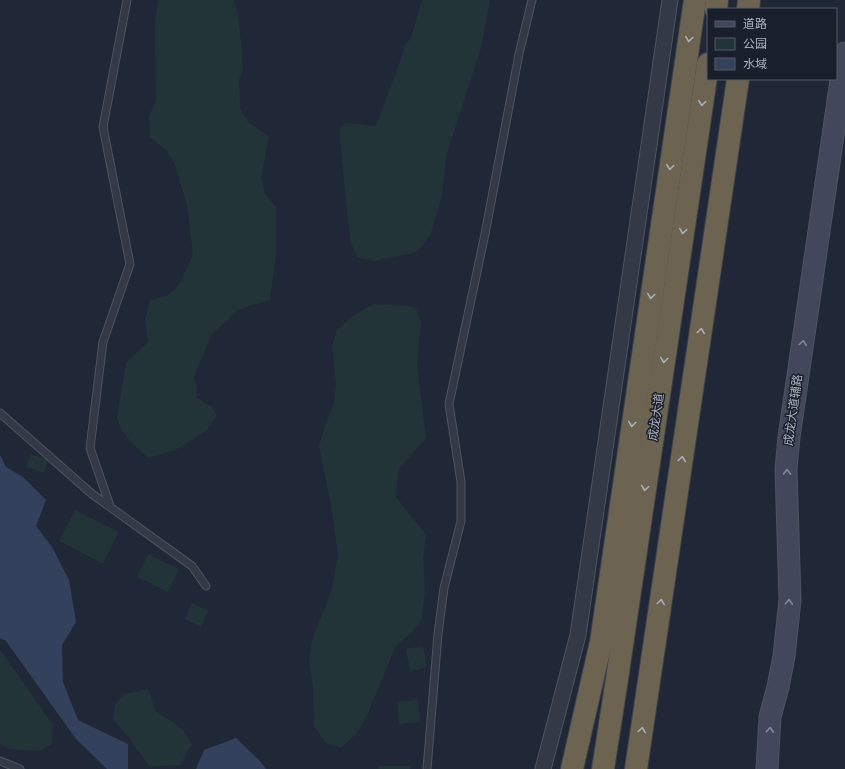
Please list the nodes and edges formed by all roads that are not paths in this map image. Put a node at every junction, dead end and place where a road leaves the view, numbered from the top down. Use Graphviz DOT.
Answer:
graph roads {
  1 [pos="127,0"];
  2 [pos="532,0"];
  3 [pos="670,0"];
  4 [pos="695,0"];
  5 [pos="845,53"];
  6 [pos="707,71"];
  7 [pos="738,80"];
  8 [pos="0,413"];
  9 [pos="110,506"];
  10 [pos="206,586"];
  11 [pos="0,761"];
  12 [pos="638,766"];
  13 [pos="20,769"];
  14 [pos="426,769"];
  15 [pos="543,769"];
  16 [pos="572,769"];
  17 [pos="603,769"];
  18 [pos="767,769"];
  1 -- 9 [label="lane"];
  2 -- 14 [label="lane"];
  3 -- 15 [label="street"];
  4 -- 16 [label="highway, one-way"];
  18 -- 5 [label="street, 成龙大道辅路, one-way"];
  6 -- 17 [label="highway, 成龙大道, one-way"];
  12 -- 7 [label="highway, one-way"];
  8 -- 9 [label="lane"];
  9 -- 10 [label="lane"];
  11 -- 13 [label="lane"];
}
